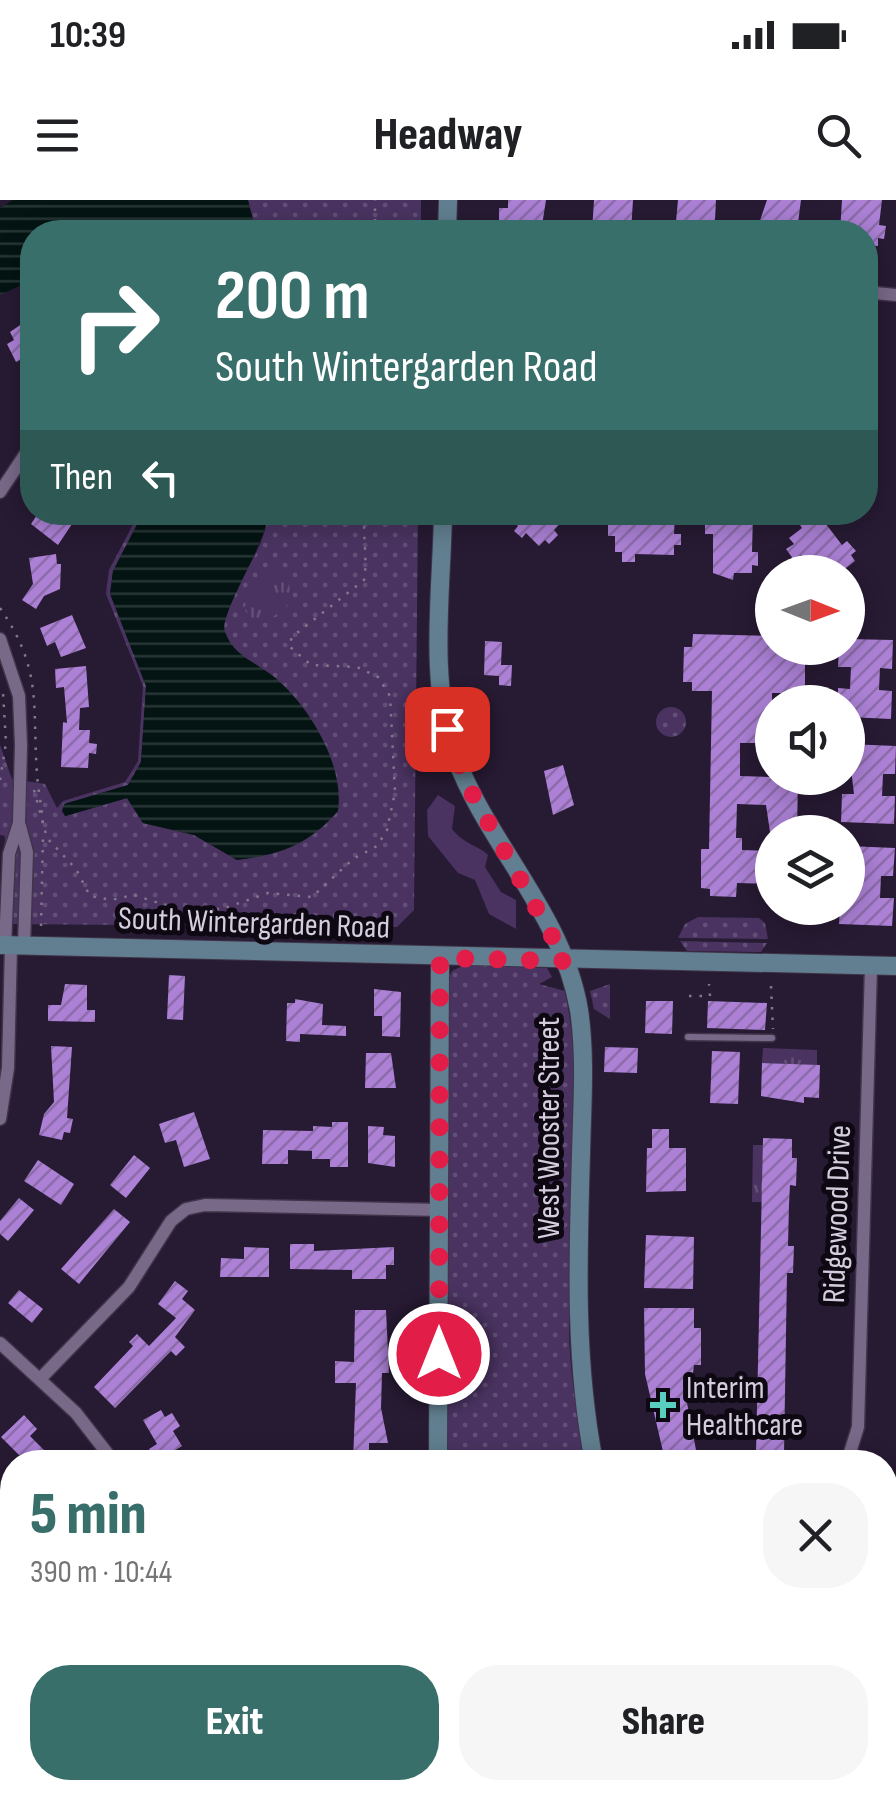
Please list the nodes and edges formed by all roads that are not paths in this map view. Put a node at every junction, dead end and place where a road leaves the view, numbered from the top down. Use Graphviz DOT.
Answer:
graph roads {
  1 [pos="20,462"];
  2 [pos="0,492"];
  3 [pos="443,525"];
  4 [pos="0,639"];
  5 [pos="10,946"];
  6 [pos="440,958"];
  7 [pos="566,961"];
  8 [pos="871,966"];
  9 [pos="896,966"];
  10 [pos="688,1037"];
  11 [pos="772,1038"];
  12 [pos="0,1119"];
  13 [pos="440,1210"];
  14 [pos="0,1344"];
  15 [pos="40,1379"];
  16 [pos="105,1450"];
  17 [pos="438,1450"];
  18 [pos="592,1450"];
  19 [pos="851,1450"];
  1 -- 2 [label="street"];
  3 -- 7 [label="street, West Wooster Street"];
  4 -- 5 [label="street"];
  5 -- 6 [label="street, South Wintergarden Road"];
  5 -- 12 [label="street"];
  6 -- 7 [label="street, South Wintergarden Road"];
  6 -- 13 [label="street"];
  7 -- 8 [label="street, South Wintergarden Road"];
  7 -- 18 [label="street, West Wooster Street"];
  8 -- 9 [label="street, South Wintergarden Road"];
  8 -- 19 [label="street, Ridgewood Drive"];
  10 -- 11 [label="lane"];
  13 -- 15 [label="street"];
  13 -- 17 [label="street"];
  14 -- 15 [label="street"];
  15 -- 16 [label="street"];
}
